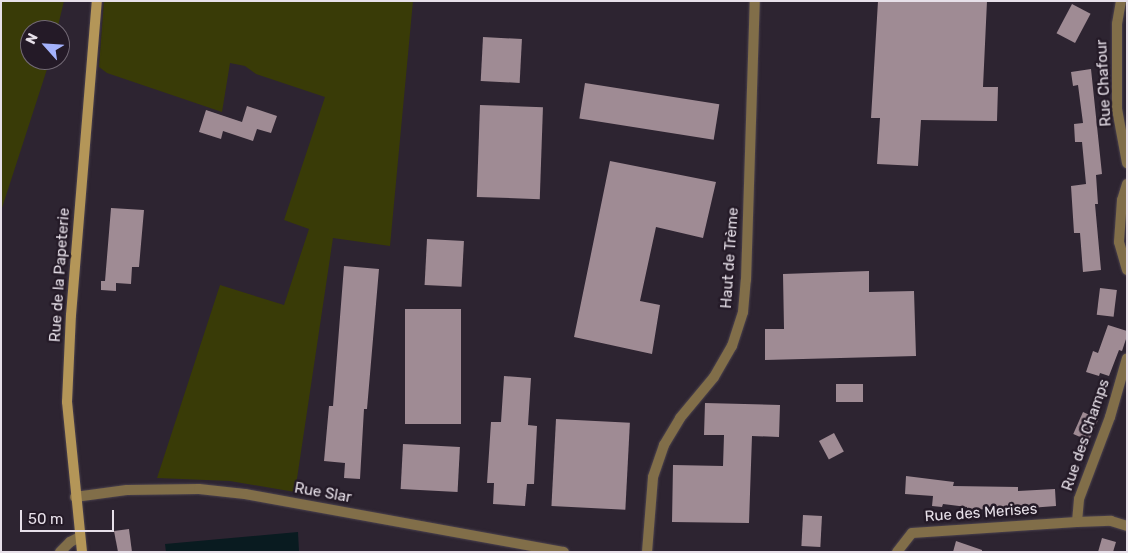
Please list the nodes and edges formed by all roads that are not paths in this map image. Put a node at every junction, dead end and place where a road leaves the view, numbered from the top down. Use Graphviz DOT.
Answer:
graph roads {
  1 [pos="97,1"];
  2 [pos="755,1"];
  3 [pos="1122,1"];
  4 [pos="1127,163"];
  5 [pos="1127,184"];
  6 [pos="1127,270"];
  7 [pos="1127,358"];
  8 [pos="76,497"];
  9 [pos="1077,522"];
  10 [pos="1127,526"];
  11 [pos="80,537"];
  12 [pos="60,552"];
  13 [pos="82,552"];
  14 [pos="564,552"];
  15 [pos="647,552"];
  16 [pos="896,552"];
  1 -- 8 [label="main road, Rue de la Papeterie"];
  2 -- 15 [label="street, Haut de Trème"];
  3 -- 4 [label="street, Rue Chafour"];
  5 -- 6 [label="street"];
  7 -- 9 [label="street, Rue des Champs"];
  8 -- 11 [label="main road, Rue de la Papeterie"];
  8 -- 14 [label="street, Rue Slar"];
  9 -- 10 [label="street, Rue des Merises"];
  9 -- 16 [label="street, Rue des Merises"];
  11 -- 12 [label="street"];
  11 -- 13 [label="main road, Rue de la Papeterie"];
}
